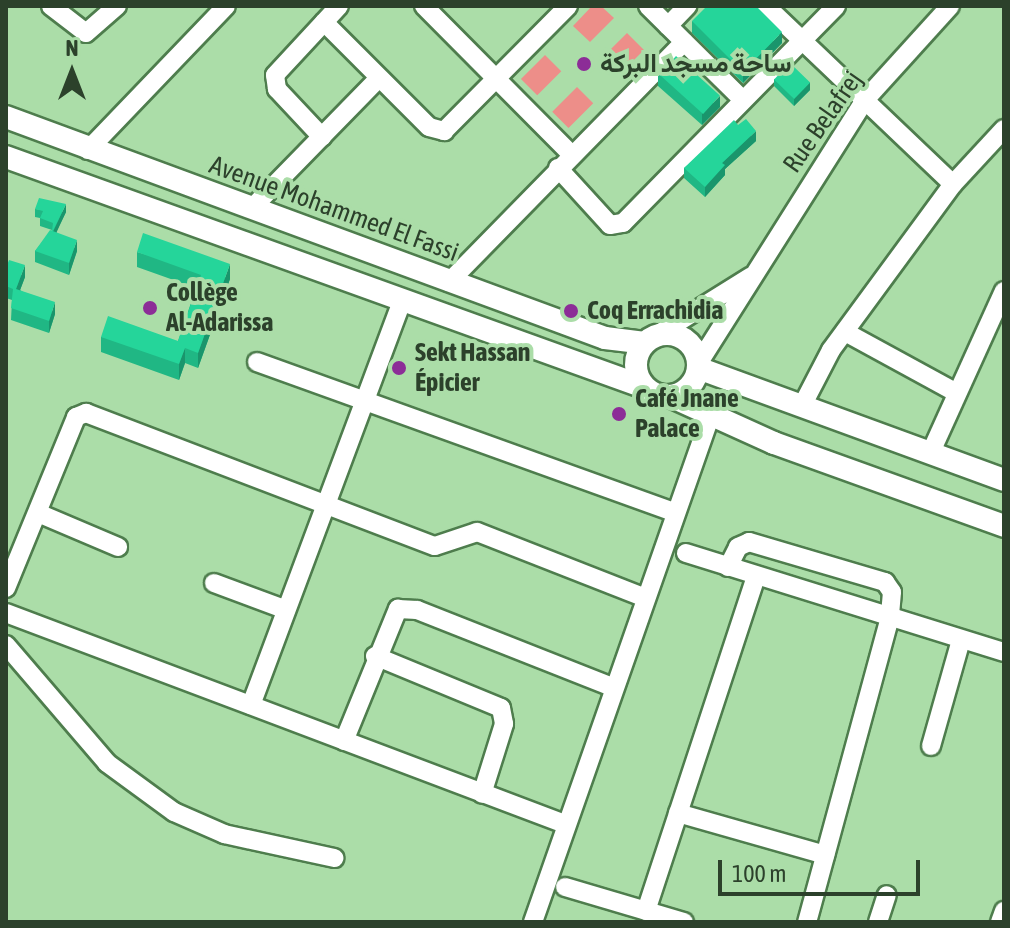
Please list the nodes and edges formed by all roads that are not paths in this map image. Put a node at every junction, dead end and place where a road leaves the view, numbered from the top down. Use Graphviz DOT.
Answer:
graph roads {
  1 [pos="51,6"];
  2 [pos="117,6"];
  3 [pos="226,6"];
  4 [pos="339,6"];
  5 [pos="424,6"];
  6 [pos="568,6"];
  7 [pos="648,6"];
  8 [pos="687,6"];
  9 [pos="766,6"];
  10 [pos="836,6"];
  11 [pos="950,6"];
  12 [pos="324,22"];
  13 [pos="668,26"];
  14 [pos="799,41"];
  15 [pos="684,42"];
  16 [pos="378,79"];
  17 [pos="496,79"];
  18 [pos="742,99"];
  19 [pos="864,101"];
  20 [pos="6,117"];
  21 [pos="1004,129"];
  22 [pos="322,137"];
  23 [pos="88,150"];
  24 [pos="6,157"];
  25 [pos="565,162"];
  26 [pos="953,184"];
  27 [pos="252,208"];
  28 [pos="750,277"];
  29 [pos="449,282"];
  30 [pos="1004,291"];
  31 [pos="401,304"];
  32 [pos="845,332"];
  33 [pos="649,340"];
  34 [pos="257,362"];
  35 [pos="698,366"];
  36 [pos="644,387"];
  37 [pos="955,392"];
  38 [pos="670,396"];
  39 [pos="367,403"];
  40 [pos="802,406"];
  41 [pos="710,417"];
  42 [pos="930,454"];
  43 [pos="1002,476"];
  44 [pos="326,507"];
  45 [pos="673,512"];
  46 [pos="38,513"];
  47 [pos="1004,526"];
  48 [pos="118,547"];
  49 [pos="686,553"];
  50 [pos="728,567"];
  51 [pos="756,576"];
  52 [pos="214,583"];
  53 [pos="6,588"];
  54 [pos="645,598"];
  55 [pos="284,609"];
  56 [pos="6,613"];
  57 [pos="890,617"];
  58 [pos="961,640"];
  59 [pos="6,645"];
  60 [pos="1004,652"];
  61 [pos="375,656"];
  62 [pos="612,687"];
  63 [pos="251,705"];
  64 [pos="344,741"];
  65 [pos="931,746"];
  66 [pos="482,794"];
  67 [pos="678,813"];
  68 [pos="565,824"];
  69 [pos="825,855"];
  70 [pos="334,858"];
  71 [pos="565,887"];
  72 [pos="887,895"];
  73 [pos="646,911"];
  74 [pos="1004,911"];
  75 [pos="533,922"];
  76 [pos="684,922"];
  77 [pos="807,922"];
  78 [pos="878,922"];
  79 [pos="1000,922"];
  1 -- 2 [label="street"];
  3 -- 23 [label="street"];
  4 -- 12 [label="street"];
  5 -- 17 [label="street"];
  6 -- 17 [label="street"];
  7 -- 13 [label="street"];
  8 -- 13 [label="street"];
  9 -- 14 [label="street"];
  10 -- 14 [label="street"];
  11 -- 19 [label="street, Rue Belafrej"];
  12 -- 16 [label="street"];
  12 -- 22 [label="street"];
  13 -- 15 [label="street"];
  14 -- 18 [label="street"];
  14 -- 19 [label="street"];
  15 -- 18 [label="street"];
  15 -- 25 [label="street"];
  16 -- 17 [label="street"];
  16 -- 22 [label="street"];
  17 -- 25 [label="street"];
  18 -- 25 [label="street"];
  19 -- 26 [label="street"];
  19 -- 28 [label="street, Rue Belafrej"];
  20 -- 23 [label="main road, Avenue Mohammed El Fassi"];
  21 -- 26 [label="street"];
  22 -- 27 [label="street"];
  23 -- 27 [label="main road, Avenue Mohammed El Fassi"];
  24 -- 31 [label="main road"];
  25 -- 29 [label="street"];
  26 -- 32 [label="street"];
  27 -- 29 [label="main road, Avenue Mohammed El Fassi"];
  28 -- 33 [label="street, Rue Belafrej"];
  28 -- 35 [label="street, Rue Belafrej"];
  29 -- 33 [label="main road, Avenue Mohammed El Fassi"];
  30 -- 37 [label="street"];
  31 -- 36 [label="main road"];
  31 -- 39 [label="street"];
  32 -- 37 [label="street"];
  32 -- 40 [label="street"];
  33 -- 35 [label="main road, Avenue Mohammed El Fassi"];
  33 -- 36 [label="main road"];
  34 -- 39 [label="street"];
  35 -- 38 [label="main road"];
  35 -- 40 [label="main road, Avenue Mohammed El Fassi"];
  36 -- 38 [label="main road"];
  37 -- 42 [label="street"];
  38 -- 41 [label="main road"];
  39 -- 44 [label="street"];
  39 -- 45 [label="street"];
  40 -- 42 [label="main road, Avenue Mohammed El Fassi"];
  41 -- 45 [label="street"];
  41 -- 47 [label="main road"];
  42 -- 43 [label="main road, Avenue Mohammed El Fassi"];
  44 -- 46 [label="street"];
  44 -- 54 [label="street"];
  44 -- 55 [label="street"];
  45 -- 54 [label="street"];
  46 -- 48 [label="street"];
  46 -- 53 [label="street"];
  49 -- 50 [label="street"];
  50 -- 51 [label="street"];
  50 -- 57 [label="street"];
  51 -- 57 [label="street"];
  51 -- 67 [label="street"];
  52 -- 55 [label="street"];
  54 -- 62 [label="street"];
  55 -- 63 [label="street"];
  56 -- 63 [label="street"];
  57 -- 58 [label="street"];
  57 -- 69 [label="street"];
  58 -- 60 [label="street"];
  58 -- 65 [label="street"];
  59 -- 70 [label="street"];
  61 -- 62 [label="street"];
  61 -- 64 [label="street"];
  61 -- 66 [label="street"];
  62 -- 68 [label="street"];
  63 -- 64 [label="street"];
  64 -- 66 [label="street"];
  66 -- 68 [label="street"];
  67 -- 69 [label="street"];
  67 -- 73 [label="street"];
  68 -- 75 [label="street"];
  69 -- 77 [label="street"];
  71 -- 73 [label="street"];
  72 -- 78 [label="street"];
  73 -- 76 [label="street"];
  74 -- 79 [label="street"];
}
